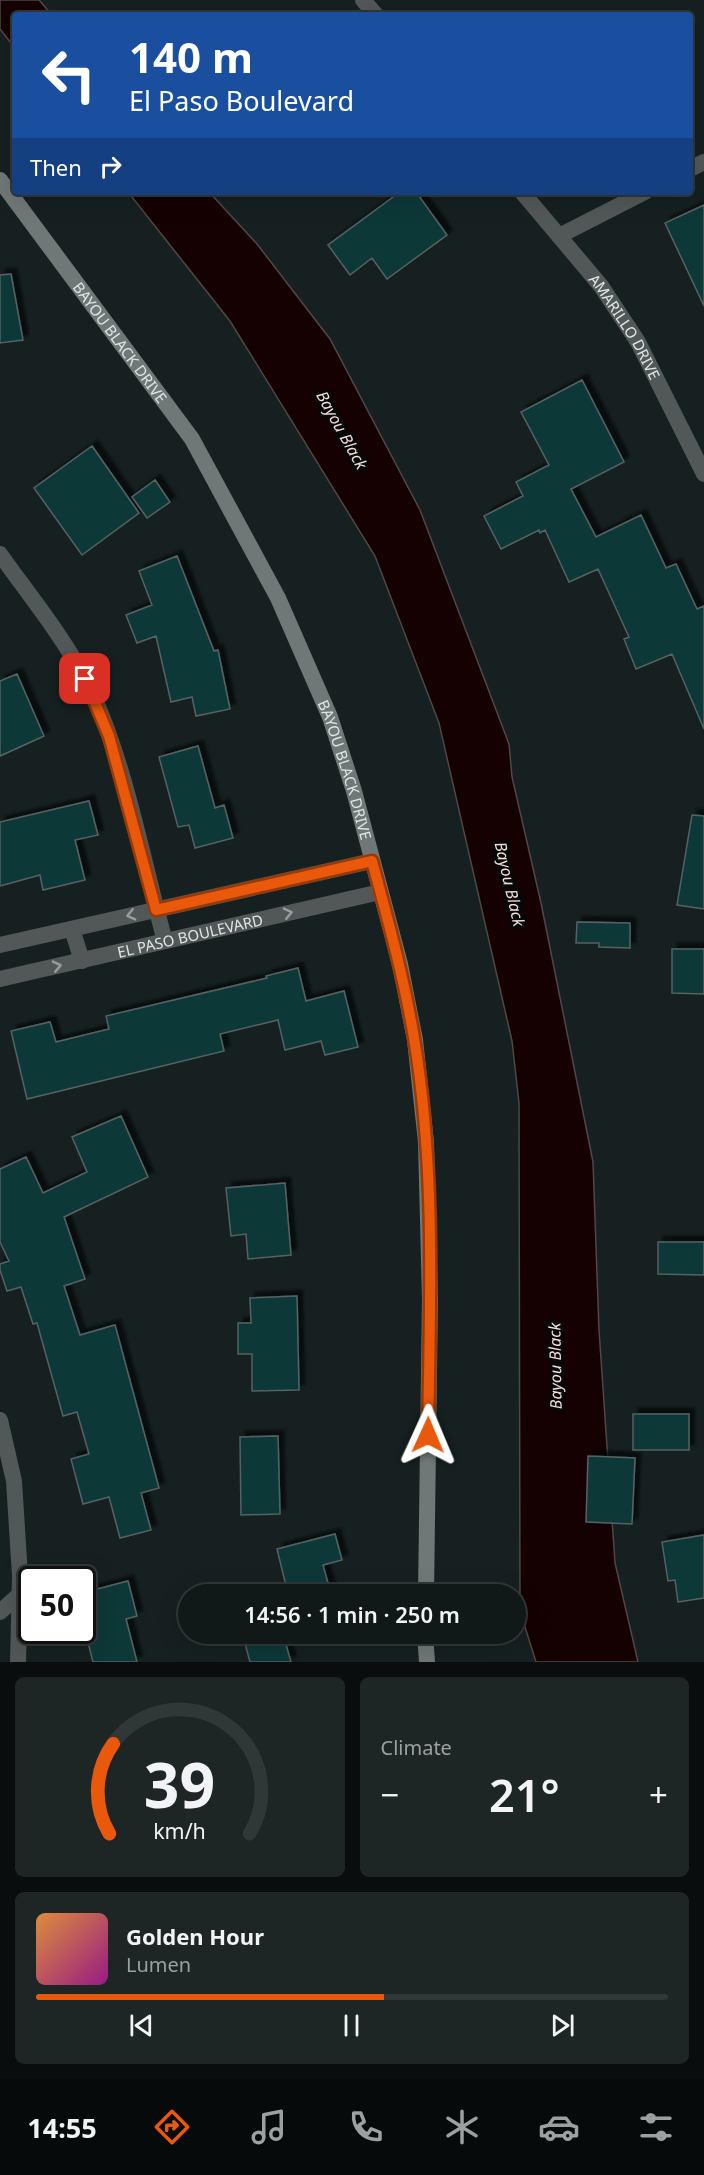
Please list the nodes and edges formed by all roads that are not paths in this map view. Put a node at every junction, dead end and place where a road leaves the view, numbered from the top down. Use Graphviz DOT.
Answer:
graph roads {
  1 [pos="363,0"];
  2 [pos="373,12"];
  3 [pos="0,180"];
  4 [pos="525,195"];
  5 [pos="639,195"];
  6 [pos="559,236"];
  7 [pos="704,474"];
  8 [pos="0,554"];
  9 [pos="372,861"];
  10 [pos="380,892"];
  11 [pos="156,910"];
  12 [pos="72,929"];
  13 [pos="165,941"];
  14 [pos="0,945"];
  15 [pos="82,961"];
  16 [pos="0,979"];
  17 [pos="0,1420"];
  18 [pos="19,1566"];
  19 [pos="426,1584"];
  20 [pos="18,1596"];
  21 [pos="0,1612"];
  22 [pos="19,1644"];
  23 [pos="426,1644"];
  24 [pos="18,1662"];
  25 [pos="427,1662"];
  1 -- 2 [label="street"];
  3 -- 9 [label="main road, BAYOU BLACK DRIVE"];
  4 -- 6 [label="street, AMARILLO DRIVE"];
  5 -- 6 [label="street"];
  6 -- 7 [label="street, AMARILLO DRIVE"];
  8 -- 11 [label="street"];
  9 -- 10 [label="main road, BAYOU BLACK DRIVE"];
  9 -- 11 [label="street"];
  13 -- 10 [label="street, EL PASO BOULEVARD, one-way"];
  10 -- 19 [label="main road, BAYOU BLACK DRIVE"];
  11 -- 12 [label="street, one-way"];
  11 -- 13 [label="street"];
  12 -- 14 [label="street"];
  12 -- 15 [label="street"];
  13 -- 15 [label="street, EL PASO BOULEVARD"];
  16 -- 15 [label="street, EL PASO BOULEVARD, one-way"];
  17 -- 18 [label="street"];
  20 -- 21 [label="street"];
  22 -- 24 [label="street"];
  23 -- 25 [label="main road"];
}
